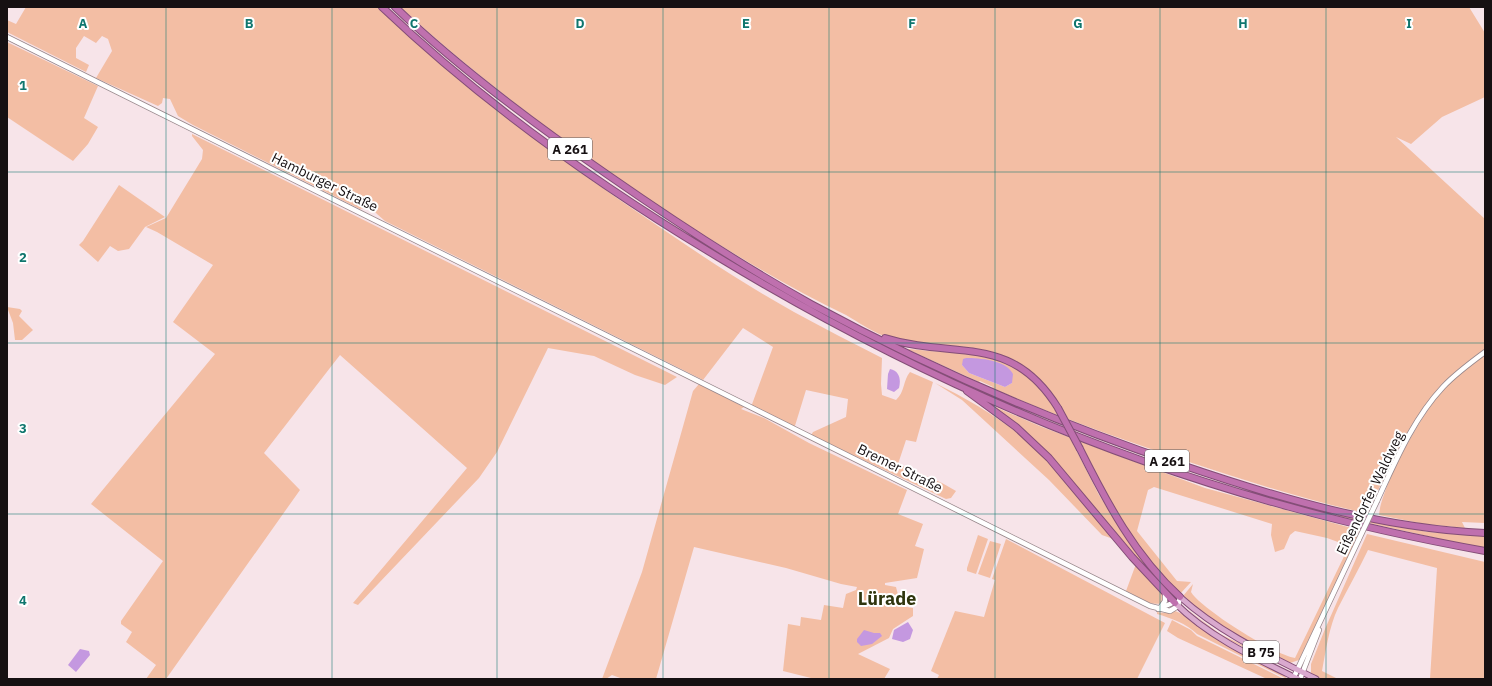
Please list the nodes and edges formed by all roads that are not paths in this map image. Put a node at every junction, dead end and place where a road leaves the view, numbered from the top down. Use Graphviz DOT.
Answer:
graph roads {
  1 [pos="382,7"];
  2 [pos="395,7"];
  3 [pos="7,37"];
  4 [pos="867,333"];
  5 [pos="632,349"];
  6 [pos="1485,352"];
  7 [pos="965,389"];
  8 [pos="1485,533"];
  9 [pos="1485,551"];
  10 [pos="1165,593"];
  11 [pos="1180,597"];
  12 [pos="1332,598"];
  13 [pos="1176,604"];
  14 [pos="1158,609"];
  15 [pos="1297,670"];
  16 [pos="1303,673"];
  17 [pos="1296,678"];
  18 [pos="1316,679"];
  1 -- 7 [label="highway, A 261"];
  2 -- 4 [label="highway, A 261"];
  3 -- 5 [label="main road, Hamburger Straße"];
  4 -- 8 [label="highway, A 261"];
  4 -- 11 [label="highway, bridge"];
  5 -- 14 [label="main road, Bremer Straße"];
  6 -- 12 [label="main road, Eißendorfer Waldweg, bridge"];
  7 -- 9 [label="highway, A 261"];
  7 -- 10 [label="highway"];
  10 -- 13 [label="highway"];
  10 -- 14 [label="main road"];
  11 -- 13 [label="main road"];
  11 -- 15 [label="main road, B 75"];
  12 -- 15 [label="main road, Eißendorfer Waldweg"];
  12 -- 16 [label="main road, Eißendorfer Waldweg"];
  13 -- 14 [label="main road"];
  13 -- 17 [label="main road, B 75"];
  15 -- 16 [label="main road, B 75"];
  15 -- 17 [label="main road, Eißendorfer Waldweg"];
  16 -- 17 [label="main road, Eißendorfer Waldweg"];
  16 -- 18 [label="main road, B 75"];
}
